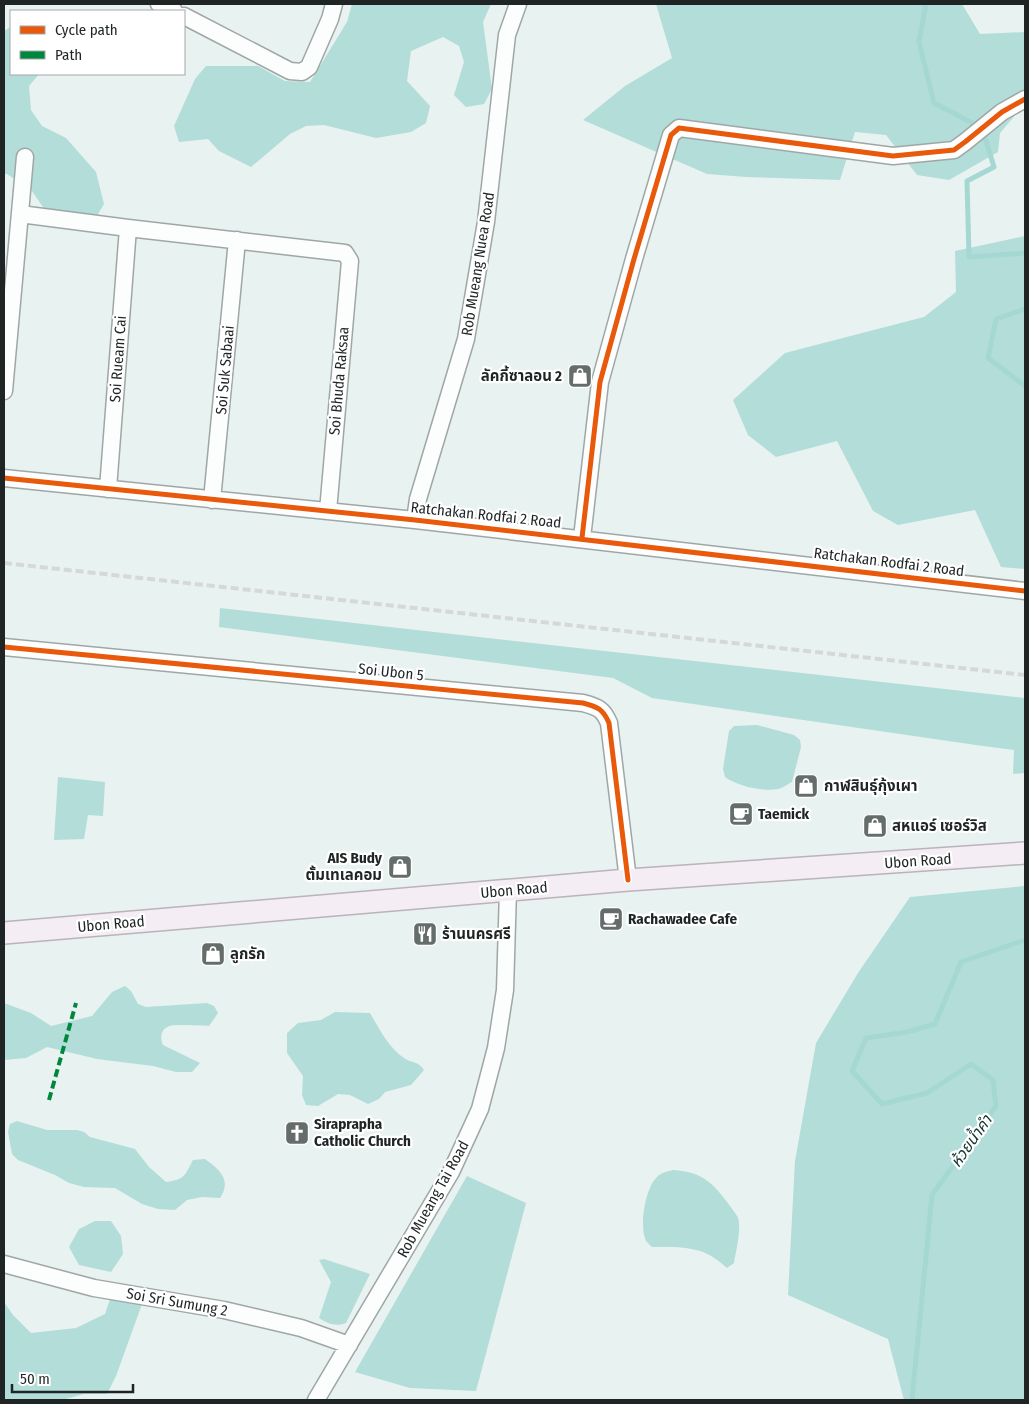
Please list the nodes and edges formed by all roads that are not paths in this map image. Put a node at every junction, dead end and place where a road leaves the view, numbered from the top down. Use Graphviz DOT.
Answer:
graph roads {
  1 [pos="159,4"];
  2 [pos="334,4"];
  3 [pos="518,4"];
  4 [pos="172,10"];
  5 [pos="185,17"];
  6 [pos="1025,99"];
  7 [pos="25,157"];
  8 [pos="20,214"];
  9 [pos="128,228"];
  10 [pos="237,240"];
  11 [pos="4,391"];
  12 [pos="4,478"];
  13 [pos="108,489"];
  14 [pos="212,500"];
  15 [pos="328,511"];
  16 [pos="415,520"];
  17 [pos="582,538"];
  18 [pos="1025,591"];
  19 [pos="4,647"];
  20 [pos="1025,853"];
  21 [pos="628,880"];
  22 [pos="508,890"];
  23 [pos="4,933"];
  24 [pos="4,1264"];
  25 [pos="349,1345"];
  26 [pos="316,1400"];
  1 -- 4 [label="street"];
  2 -- 5 [label="street"];
  3 -- 16 [label="street, Rob Mueang Nuea Road"];
  6 -- 17 [label="street"];
  7 -- 8 [label="street"];
  8 -- 9 [label="street"];
  8 -- 11 [label="street"];
  9 -- 10 [label="street"];
  9 -- 13 [label="street, Soi Rueam Cai"];
  10 -- 14 [label="street, Soi Suk Sabaai"];
  10 -- 15 [label="street, Soi Bhuda Raksaa"];
  12 -- 13 [label="street, Ratchakan Rodfai 2 Road"];
  13 -- 14 [label="street, Ratchakan Rodfai 2 Road"];
  14 -- 15 [label="street, Ratchakan Rodfai 2 Road"];
  15 -- 16 [label="street, Ratchakan Rodfai 2 Road"];
  16 -- 17 [label="street, Ratchakan Rodfai 2 Road"];
  17 -- 18 [label="street, Ratchakan Rodfai 2 Road"];
  19 -- 21 [label="street, Soi Ubon 5"];
  20 -- 21 [label="main road, Ubon Road"];
  21 -- 22 [label="main road, Ubon Road"];
  22 -- 23 [label="main road, Ubon Road"];
  22 -- 25 [label="street, Rob Mueang Tai Road"];
  24 -- 25 [label="street, Soi Sri Sumung 2"];
  25 -- 26 [label="street, Rob Mueang Tai Road"];
}
